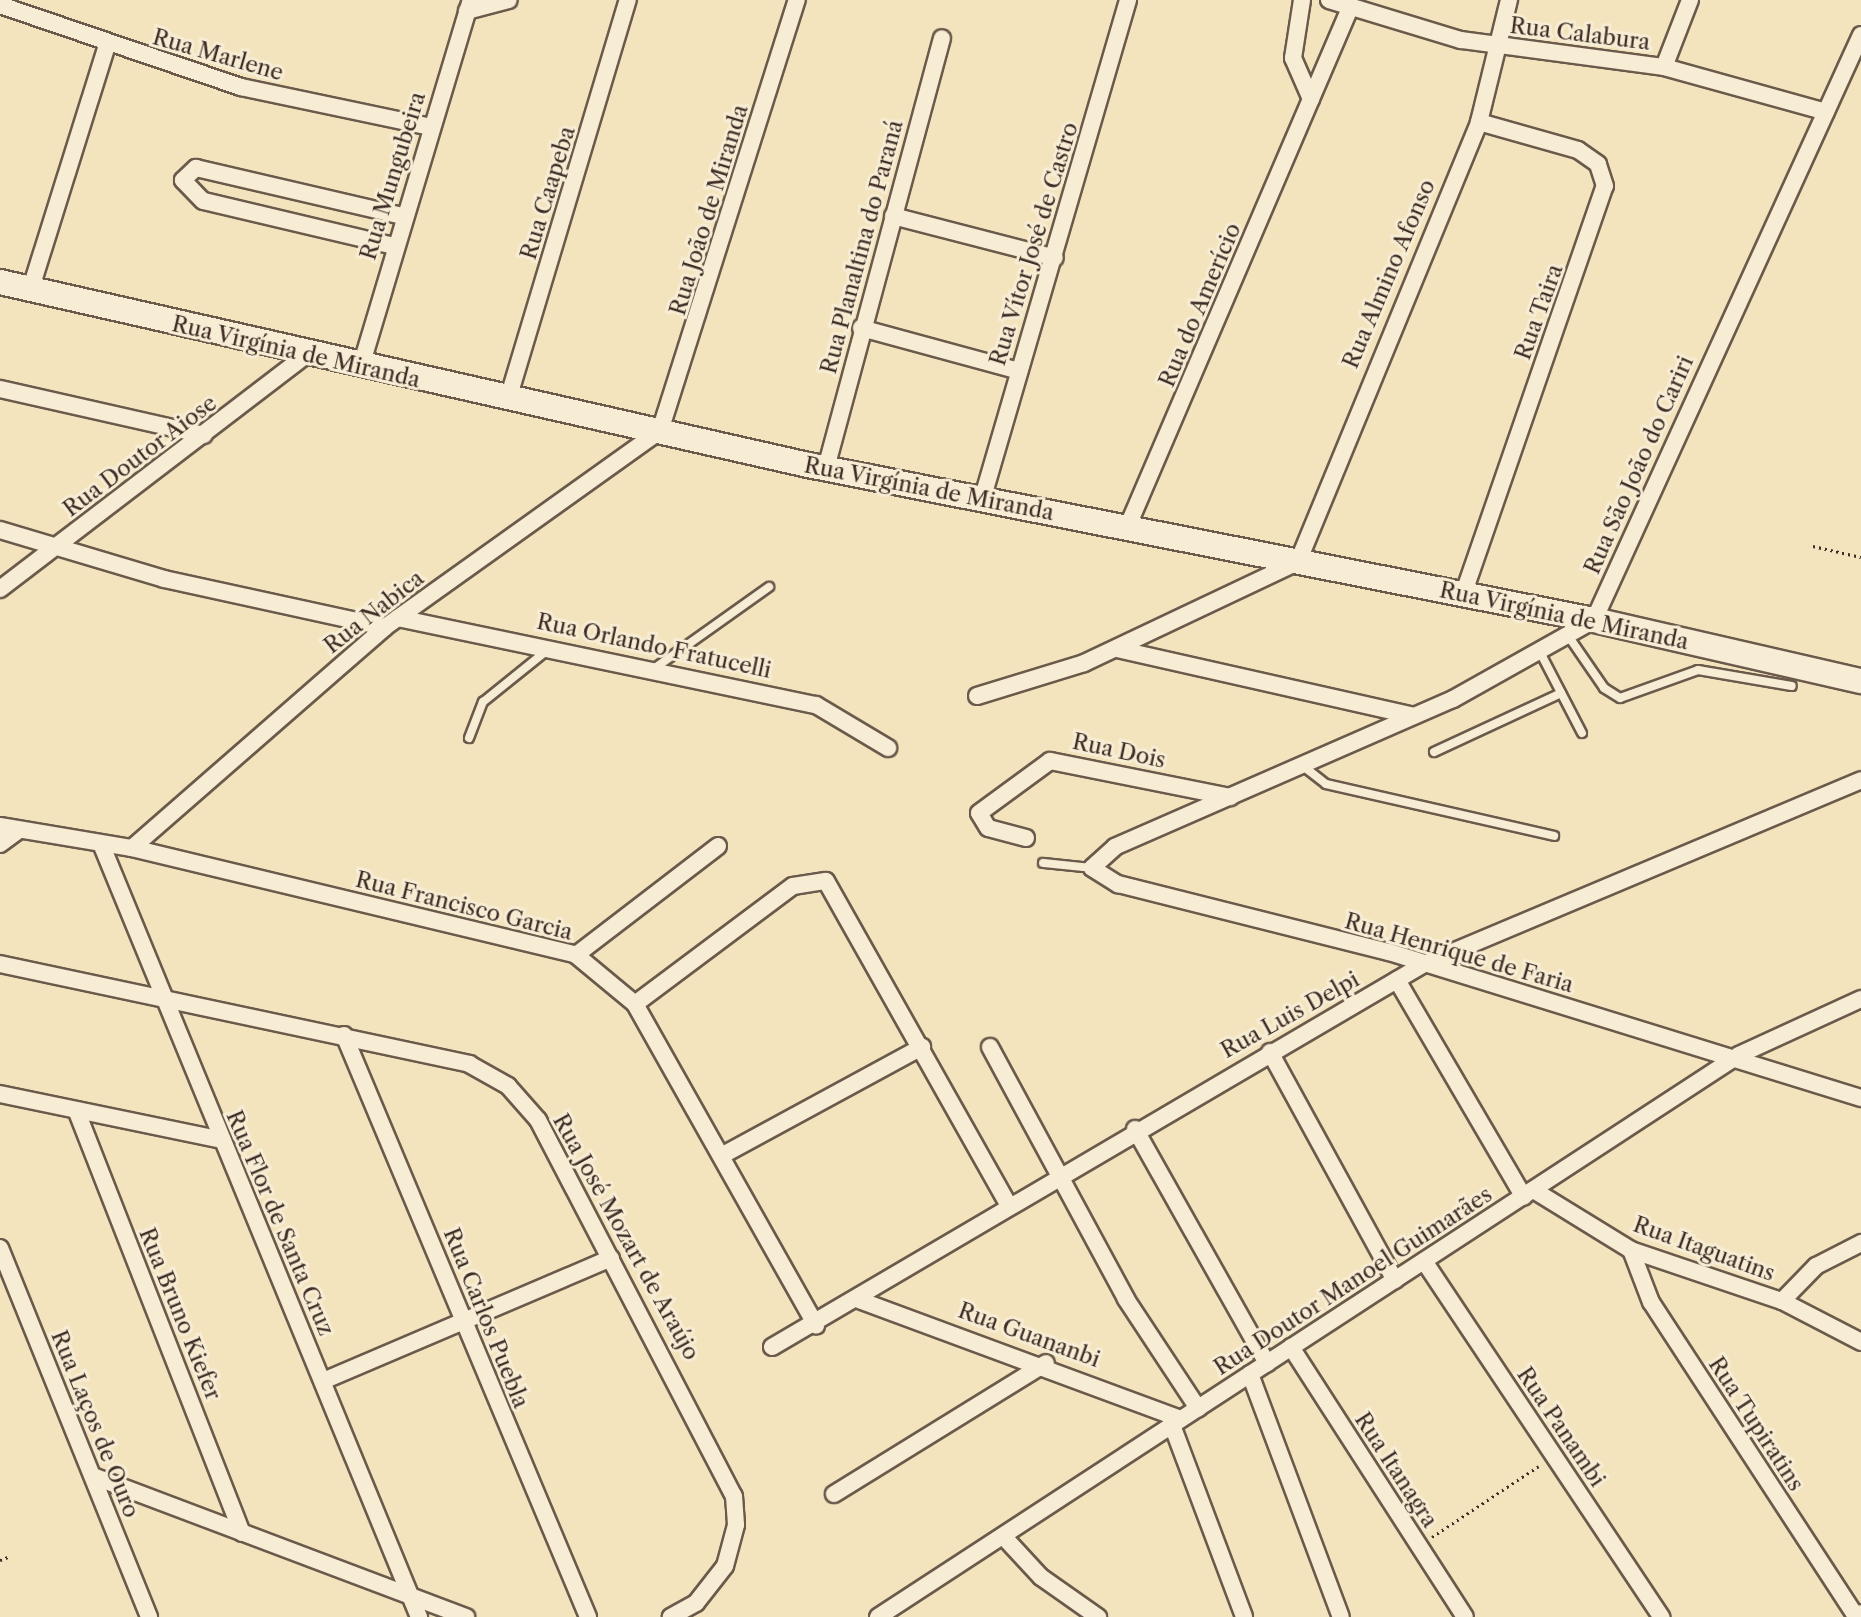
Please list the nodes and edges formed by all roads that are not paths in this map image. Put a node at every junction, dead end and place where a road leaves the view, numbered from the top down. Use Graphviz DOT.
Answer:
graph roads {
  1 [pos="509,0"];
  2 [pos="628,0"];
  3 [pos="797,0"];
  4 [pos="1128,0"];
  5 [pos="1302,0"];
  6 [pos="1329,0"];
  7 [pos="1509,0"];
  8 [pos="1690,0"];
  9 [pos="0,5"];
  10 [pos="469,6"];
  11 [pos="1350,8"];
  12 [pos="942,38"];
  13 [pos="107,45"];
  14 [pos="1859,46"];
  15 [pos="1500,47"];
  16 [pos="1664,67"];
  17 [pos="1311,99"];
  18 [pos="1826,112"];
  19 [pos="1479,122"];
  20 [pos="431,127"];
  21 [pos="403,216"];
  22 [pos="893,216"];
  23 [pos="394,246"];
  24 [pos="1055,258"];
  25 [pos="0,282"];
  26 [pos="30,291"];
  27 [pos="861,328"];
  28 [pos="306,355"];
  29 [pos="361,366"];
  30 [pos="1019,371"];
  31 [pos="0,389"];
  32 [pos="508,399"];
  33 [pos="660,431"];
  34 [pos="204,435"];
  35 [pos="826,468"];
  36 [pos="982,500"];
  37 [pos="1127,528"];
  38 [pos="0,530"];
  39 [pos="54,548"];
  40 [pos="1298,562"];
  41 [pos="769,587"];
  42 [pos="0,589"];
  43 [pos="1463,595"];
  44 [pos="1594,620"];
  45 [pos="392,622"];
  46 [pos="1569,637"];
  47 [pos="551,647"];
  48 [pos="1117,649"];
  49 [pos="1541,654"];
  50 [pos="655,668"];
  51 [pos="1861,681"];
  52 [pos="1792,686"];
  53 [pos="1561,693"];
  54 [pos="977,696"];
  55 [pos="1414,716"];
  56 [pos="1582,733"];
  57 [pos="469,738"];
  58 [pos="888,748"];
  59 [pos="1434,752"];
  60 [pos="1303,766"];
  61 [pos="1861,780"];
  62 [pos="1230,797"];
  63 [pos="0,826"];
  64 [pos="19,830"];
  65 [pos="1554,836"];
  66 [pos="1026,838"];
  67 [pos="0,844"];
  68 [pos="102,846"];
  69 [pos="718,846"];
  70 [pos="132,848"];
  71 [pos="1043,863"];
  72 [pos="1092,868"];
  73 [pos="576,955"];
  74 [pos="0,964"];
  75 [pos="1424,964"];
  76 [pos="1397,980"];
  77 [pos="161,998"];
  78 [pos="1861,999"];
  79 [pos="635,1004"];
  80 [pos="344,1035"];
  81 [pos="922,1047"];
  82 [pos="990,1047"];
  83 [pos="1270,1052"];
  84 [pos="1739,1055"];
  85 [pos="0,1094"];
  86 [pos="1861,1098"];
  87 [pos="77,1112"];
  88 [pos="1135,1129"];
  89 [pos="222,1140"];
  90 [pos="721,1156"];
  91 [pos="1057,1175"];
  92 [pos="1530,1194"];
  93 [pos="1009,1206"];
  94 [pos="1861,1243"];
  95 [pos="0,1248"];
  96 [pos="1631,1250"];
  97 [pos="611,1258"];
  98 [pos="1424,1261"];
  99 [pos="1395,1280"];
  100 [pos="859,1300"];
  101 [pos="1782,1301"];
  102 [pos="463,1322"];
  103 [pos="816,1325"];
  104 [pos="1861,1342"];
  105 [pos="772,1347"];
  106 [pos="1291,1347"];
  107 [pos="1046,1363"];
  108 [pos="1267,1363"];
  109 [pos="1250,1374"];
  110 [pos="323,1381"];
  111 [pos="1198,1408"];
  112 [pos="1177,1422"];
  113 [pos="93,1476"];
  114 [pos="834,1494"];
  115 [pos="242,1533"];
  116 [pos="1003,1536"];
  117 [pos="409,1595"];
  118 [pos="1861,1613"];
  119 [pos="149,1617"];
  120 [pos="419,1617"];
  121 [pos="466,1617"];
  122 [pos="588,1617"];
  123 [pos="671,1617"];
  124 [pos="878,1617"];
  125 [pos="1098,1617"];
  126 [pos="1244,1617"];
  127 [pos="1341,1617"];
  128 [pos="1465,1617"];
  129 [pos="1661,1617"];
  130 [pos="1856,1617"];
  1 -- 10 [label="street"];
  2 -- 32 [label="street, Rua Caapeba"];
  3 -- 33 [label="street, Rua João de Miranda"];
  4 -- 24 [label="street, Rua Vítor José de Castro"];
  5 -- 17 [label="street"];
  6 -- 11 [label="street, Rua Calabura"];
  7 -- 15 [label="street, Rua Almino Afonso"];
  8 -- 16 [label="street"];
  9 -- 13 [label="street, Rua Marlene"];
  10 -- 20 [label="street, Rua Mungubeira"];
  11 -- 15 [label="street, Rua Calabura"];
  11 -- 17 [label="street, Rua do Amerício"];
  12 -- 22 [label="street, Rua Planaltina do Paraná"];
  13 -- 20 [label="street, Rua Marlene"];
  13 -- 26 [label="street"];
  14 -- 18 [label="street, Rua São João do Cariri"];
  15 -- 16 [label="street, Rua Calabura"];
  15 -- 19 [label="street, Rua Almino Afonso"];
  16 -- 18 [label="street, Rua Calabura"];
  17 -- 37 [label="street, Rua do Amerício"];
  18 -- 44 [label="street, Rua São João do Cariri"];
  19 -- 40 [label="street, Rua Almino Afonso"];
  19 -- 43 [label="street, Rua Taira"];
  20 -- 21 [label="street, Rua Mungubeira"];
  21 -- 23 [label="street, Rua Mungubeira"];
  21 -- 23 [label="street"];
  22 -- 24 [label="street"];
  22 -- 27 [label="street, Rua Planaltina do Paraná"];
  23 -- 29 [label="street, Rua Mungubeira"];
  24 -- 30 [label="street, Rua Vítor José de Castro"];
  25 -- 26 [label="street, Rua Virgínia de Miranda"];
  26 -- 28 [label="street, Rua Virgínia de Miranda"];
  27 -- 30 [label="street"];
  27 -- 35 [label="street, Rua Planaltina do Paraná"];
  28 -- 29 [label="street, Rua Virgínia de Miranda"];
  28 -- 34 [label="street, Rua Doutor Aiose"];
  29 -- 32 [label="street, Rua Virgínia de Miranda"];
  30 -- 36 [label="street, Rua Vítor José de Castro"];
  31 -- 34 [label="street"];
  32 -- 33 [label="street, Rua Virgínia de Miranda"];
  33 -- 35 [label="street, Rua Virgínia de Miranda"];
  33 -- 45 [label="street, Rua Nabica"];
  34 -- 39 [label="street, Rua Doutor Aiose"];
  35 -- 36 [label="street, Rua Virgínia de Miranda"];
  36 -- 37 [label="street, Rua Virgínia de Miranda"];
  37 -- 40 [label="street, Rua Virgínia de Miranda"];
  38 -- 39 [label="street, Rua Orlando Fratucelli"];
  39 -- 42 [label="street, Rua Doutor Aiose"];
  39 -- 45 [label="street, Rua Orlando Fratucelli"];
  40 -- 43 [label="street, Rua Virgínia de Miranda"];
  40 -- 48 [label="street"];
  41 -- 50 [label="lane"];
  43 -- 44 [label="street, Rua Virgínia de Miranda"];
  44 -- 46 [label="street"];
  44 -- 51 [label="street, Rua Virgínia de Miranda"];
  45 -- 47 [label="street, Rua Orlando Fratucelli"];
  45 -- 70 [label="street, Rua Nabica"];
  46 -- 49 [label="street"];
  46 -- 52 [label="lane"];
  47 -- 50 [label="street, Rua Orlando Fratucelli"];
  47 -- 57 [label="lane"];
  48 -- 54 [label="street"];
  48 -- 55 [label="street"];
  49 -- 53 [label="lane"];
  49 -- 55 [label="street"];
  50 -- 58 [label="street, Rua Orlando Fratucelli"];
  53 -- 56 [label="lane"];
  53 -- 59 [label="lane"];
  55 -- 60 [label="street"];
  60 -- 62 [label="street"];
  60 -- 65 [label="lane"];
  61 -- 75 [label="street, Rua Luis Delpi"];
  62 -- 66 [label="street, Rua Dois"];
  62 -- 72 [label="street"];
  63 -- 64 [label="street, Rua Francisco Garcia"];
  64 -- 67 [label="street"];
  64 -- 68 [label="street, Rua Francisco Garcia"];
  68 -- 70 [label="street, Rua Francisco Garcia"];
  68 -- 77 [label="street, Rua Flor de Santa Cruz"];
  69 -- 73 [label="street"];
  70 -- 73 [label="street, Rua Francisco Garcia"];
  71 -- 72 [label="lane, Rua Henrique de Faria"];
  72 -- 75 [label="street, Rua Henrique de Faria"];
  73 -- 79 [label="street, Rua Francisco Garcia"];
  74 -- 77 [label="street, Rua José Mozart de Araújo"];
  75 -- 76 [label="street, Rua Luis Delpi"];
  75 -- 84 [label="street, Rua Henrique de Faria"];
  76 -- 83 [label="street, Rua Luis Delpi"];
  76 -- 92 [label="street"];
  77 -- 80 [label="street, Rua José Mozart de Araújo"];
  77 -- 89 [label="street, Rua Flor de Santa Cruz"];
  78 -- 84 [label="street, Rua Doutor Manoel Guimarães"];
  79 -- 81 [label="street"];
  79 -- 90 [label="street, Rua Francisco Garcia"];
  80 -- 97 [label="street, Rua José Mozart de Araújo"];
  80 -- 102 [label="street, Rua Carlos Puebla"];
  81 -- 90 [label="street"];
  81 -- 93 [label="street"];
  82 -- 91 [label="street"];
  83 -- 88 [label="street, Rua Luis Delpi"];
  83 -- 99 [label="street"];
  84 -- 86 [label="street, Rua Henrique de Faria"];
  84 -- 92 [label="street, Rua Doutor Manoel Guimarães"];
  85 -- 87 [label="street"];
  87 -- 89 [label="street"];
  87 -- 115 [label="street, Rua Bruno Kiefer"];
  88 -- 91 [label="street, Rua Luis Delpi"];
  88 -- 108 [label="street"];
  89 -- 110 [label="street, Rua Flor de Santa Cruz"];
  90 -- 103 [label="street, Rua Francisco Garcia"];
  91 -- 93 [label="street, Rua Luis Delpi"];
  91 -- 111 [label="street"];
  92 -- 96 [label="street, Rua Itaguatins"];
  92 -- 98 [label="street, Rua Doutor Manoel Guimarães"];
  93 -- 100 [label="street, Rua Luis Delpi"];
  94 -- 101 [label="street"];
  95 -- 113 [label="street, Rua Laços de Ouro"];
  96 -- 101 [label="street, Rua Itaguatins"];
  96 -- 130 [label="street, Rua Tupiratins"];
  97 -- 102 [label="street"];
  97 -- 123 [label="street, Rua José Mozart de Araújo"];
  98 -- 99 [label="street, Rua Doutor Manoel Guimarães"];
  98 -- 129 [label="street, Rua Panambi"];
  99 -- 106 [label="street, Rua Doutor Manoel Guimarães"];
  100 -- 103 [label="street, Rua Luis Delpi"];
  100 -- 107 [label="street, Rua Guananbi"];
  101 -- 104 [label="street, Rua Itaguatins"];
  102 -- 110 [label="street"];
  102 -- 122 [label="street, Rua Carlos Puebla"];
  103 -- 105 [label="street, Rua Luis Delpi"];
  106 -- 108 [label="street, Rua Doutor Manoel Guimarães"];
  106 -- 128 [label="street, Rua Itanagra"];
  107 -- 112 [label="street, Rua Guananbi"];
  107 -- 114 [label="street"];
  108 -- 109 [label="street, Rua Doutor Manoel Guimarães"];
  109 -- 111 [label="street, Rua Doutor Manoel Guimarães"];
  109 -- 127 [label="street"];
  110 -- 117 [label="street, Rua Flor de Santa Cruz"];
  111 -- 112 [label="street, Rua Doutor Manoel Guimarães"];
  112 -- 116 [label="street, Rua Doutor Manoel Guimarães"];
  112 -- 126 [label="street"];
  113 -- 115 [label="street"];
  113 -- 119 [label="street, Rua Laços de Ouro"];
  115 -- 117 [label="street"];
  116 -- 124 [label="street, Rua Doutor Manoel Guimarães"];
  116 -- 125 [label="street"];
  117 -- 120 [label="street, Rua Flor de Santa Cruz"];
  117 -- 121 [label="street"];
  118 -- 130 [label="street"];
}
